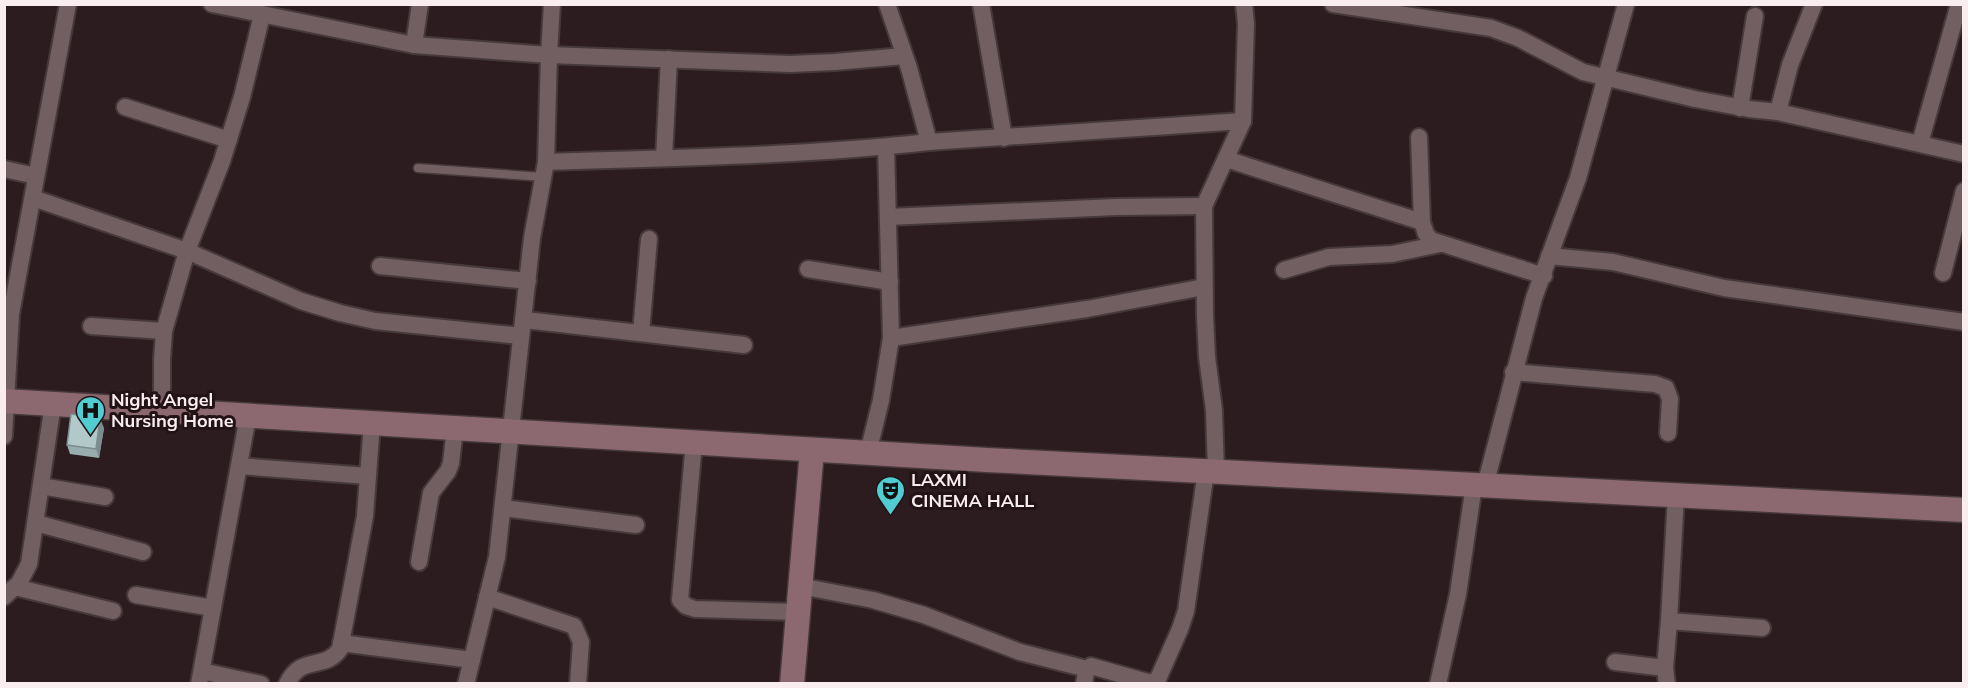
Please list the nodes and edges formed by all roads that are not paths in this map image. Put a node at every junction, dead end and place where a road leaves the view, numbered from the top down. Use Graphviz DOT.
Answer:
graph roads {
  1 [pos="68,4"];
  2 [pos="212,4"];
  3 [pos="420,4"];
  4 [pos="552,4"];
  5 [pos="887,4"];
  6 [pos="981,4"];
  7 [pos="1244,4"];
  8 [pos="1333,4"];
  9 [pos="1626,4"];
  10 [pos="1814,4"];
  11 [pos="1959,4"];
  12 [pos="1400,10"];
  13 [pos="262,15"];
  14 [pos="1755,16"];
  15 [pos="414,45"];
  16 [pos="549,55"];
  17 [pos="904,56"];
  18 [pos="669,59"];
  19 [pos="1605,77"];
  20 [pos="125,107"];
  21 [pos="1740,108"];
  22 [pos="1778,112"];
  23 [pos="1243,121"];
  24 [pos="1419,137"];
  25 [pos="1004,138"];
  26 [pos="229,140"];
  27 [pos="929,142"];
  28 [pos="1920,143"];
  29 [pos="886,147"];
  30 [pos="1964,153"];
  31 [pos="664,158"];
  32 [pos="1226,159"];
  33 [pos="418,168"];
  34 [pos="4,169"];
  35 [pos="545,169"];
  36 [pos="36,176"];
  37 [pos="1964,191"];
  38 [pos="33,198"];
  39 [pos="1204,206"];
  40 [pos="888,217"];
  41 [pos="1422,222"];
  42 [pos="648,239"];
  43 [pos="1440,244"];
  44 [pos="187,251"];
  45 [pos="1549,256"];
  46 [pos="380,266"];
  47 [pos="808,269"];
  48 [pos="1284,270"];
  49 [pos="1943,273"];
  50 [pos="12,274"];
  51 [pos="1544,276"];
  52 [pos="528,281"];
  53 [pos="890,282"];
  54 [pos="1204,287"];
  55 [pos="1964,322"];
  56 [pos="91,326"];
  57 [pos="523,328"];
  58 [pos="164,331"];
  59 [pos="641,333"];
  60 [pos="891,338"];
  61 [pos="744,345"];
  62 [pos="1513,372"];
  63 [pos="5,401"];
  64 [pos="53,404"];
  65 [pos="162,410"];
  66 [pos="248,416"];
  67 [pos="372,423"];
  68 [pos="455,428"];
  69 [pos="511,431"];
  70 [pos="1668,433"];
  71 [pos="4,436"];
  72 [pos="694,442"];
  73 [pos="812,450"];
  74 [pos="868,453"];
  75 [pos="239,466"];
  76 [pos="1211,472"];
  77 [pos="368,476"];
  78 [pos="1479,485"];
  79 [pos="41,486"];
  80 [pos="1676,495"];
  81 [pos="105,497"];
  82 [pos="503,508"];
  83 [pos="1964,510"];
  84 [pos="36,523"];
  85 [pos="636,525"];
  86 [pos="143,552"];
  87 [pos="419,562"];
  88 [pos="800,586"];
  89 [pos="10,592"];
  90 [pos="136,595"];
  91 [pos="488,597"];
  92 [pos="213,608"];
  93 [pos="113,611"];
  94 [pos="798,612"];
  95 [pos="1669,621"];
  96 [pos="1762,628"];
  97 [pos="341,643"];
  98 [pos="472,660"];
  99 [pos="1614,662"];
  100 [pos="1086,676"];
  101 [pos="1666,676"];
  102 [pos="200,677"];
  103 [pos="1162,678"];
  104 [pos="261,684"];
  105 [pos="287,684"];
  106 [pos="466,684"];
  107 [pos="578,684"];
  108 [pos="792,684"];
  109 [pos="1438,684"];
  1 -- 36 [label="street"];
  2 -- 13 [label="street"];
  3 -- 15 [label="street"];
  4 -- 16 [label="street"];
  5 -- 17 [label="street"];
  6 -- 25 [label="street"];
  7 -- 23 [label="street"];
  8 -- 12 [label="street"];
  9 -- 19 [label="street"];
  10 -- 22 [label="street"];
  11 -- 28 [label="street"];
  12 -- 19 [label="street"];
  13 -- 15 [label="street"];
  13 -- 26 [label="street"];
  14 -- 21 [label="street"];
  15 -- 16 [label="street"];
  16 -- 18 [label="street"];
  16 -- 35 [label="street"];
  17 -- 18 [label="street"];
  17 -- 27 [label="street"];
  18 -- 31 [label="street"];
  19 -- 21 [label="street"];
  19 -- 45 [label="street"];
  20 -- 26 [label="street"];
  21 -- 22 [label="street"];
  22 -- 28 [label="street"];
  23 -- 25 [label="street"];
  23 -- 32 [label="street"];
  24 -- 41 [label="street"];
  25 -- 27 [label="street"];
  26 -- 44 [label="street"];
  27 -- 29 [label="street"];
  28 -- 30 [label="street"];
  29 -- 31 [label="street"];
  29 -- 40 [label="street"];
  31 -- 35 [label="street"];
  32 -- 39 [label="street"];
  32 -- 41 [label="street"];
  33 -- 35 [label="lane"];
  34 -- 36 [label="street"];
  35 -- 52 [label="street"];
  36 -- 38 [label="street"];
  37 -- 49 [label="street"];
  38 -- 44 [label="street"];
  38 -- 50 [label="street"];
  39 -- 40 [label="street"];
  39 -- 54 [label="street"];
  40 -- 53 [label="street"];
  41 -- 43 [label="street"];
  42 -- 59 [label="street"];
  43 -- 48 [label="street"];
  43 -- 51 [label="street"];
  44 -- 57 [label="street"];
  44 -- 58 [label="street"];
  45 -- 51 [label="street"];
  45 -- 55 [label="street"];
  46 -- 52 [label="street"];
  47 -- 53 [label="street"];
  50 -- 63 [label="street"];
  51 -- 62 [label="street"];
  52 -- 57 [label="street"];
  53 -- 60 [label="street"];
  54 -- 60 [label="street"];
  54 -- 76 [label="street"];
  56 -- 58 [label="street"];
  57 -- 59 [label="street"];
  57 -- 69 [label="street"];
  58 -- 65 [label="street"];
  59 -- 61 [label="street"];
  60 -- 74 [label="street"];
  62 -- 70 [label="street"];
  62 -- 78 [label="street"];
  63 -- 64 [label="street"];
  63 -- 71 [label="street"];
  64 -- 65 [label="street"];
  64 -- 79 [label="street"];
  65 -- 66 [label="street"];
  66 -- 67 [label="street"];
  66 -- 75 [label="street"];
  67 -- 68 [label="street"];
  67 -- 77 [label="street"];
  68 -- 69 [label="street"];
  68 -- 87 [label="street"];
  69 -- 72 [label="street"];
  69 -- 82 [label="street"];
  72 -- 73 [label="street"];
  72 -- 94 [label="street"];
  73 -- 74 [label="street"];
  73 -- 88 [label="street"];
  74 -- 76 [label="street"];
  75 -- 77 [label="street"];
  75 -- 92 [label="street"];
  76 -- 78 [label="street"];
  76 -- 103 [label="street"];
  77 -- 97 [label="street"];
  78 -- 80 [label="street"];
  78 -- 109 [label="street"];
  79 -- 81 [label="street"];
  79 -- 84 [label="street"];
  80 -- 83 [label="street"];
  80 -- 95 [label="street"];
  82 -- 85 [label="street"];
  82 -- 91 [label="street"];
  84 -- 86 [label="street"];
  84 -- 89 [label="street"];
  88 -- 94 [label="street"];
  88 -- 100 [label="street"];
  89 -- 93 [label="street"];
  90 -- 92 [label="street"];
  91 -- 98 [label="street"];
  91 -- 107 [label="street"];
  92 -- 102 [label="street"];
  94 -- 108 [label="street"];
  95 -- 96 [label="street"];
  95 -- 101 [label="street"];
  97 -- 98 [label="street"];
  97 -- 105 [label="street"];
  98 -- 106 [label="street"];
  99 -- 101 [label="street"];
  100 -- 103 [label="street"];
  102 -- 104 [label="street"];
}
